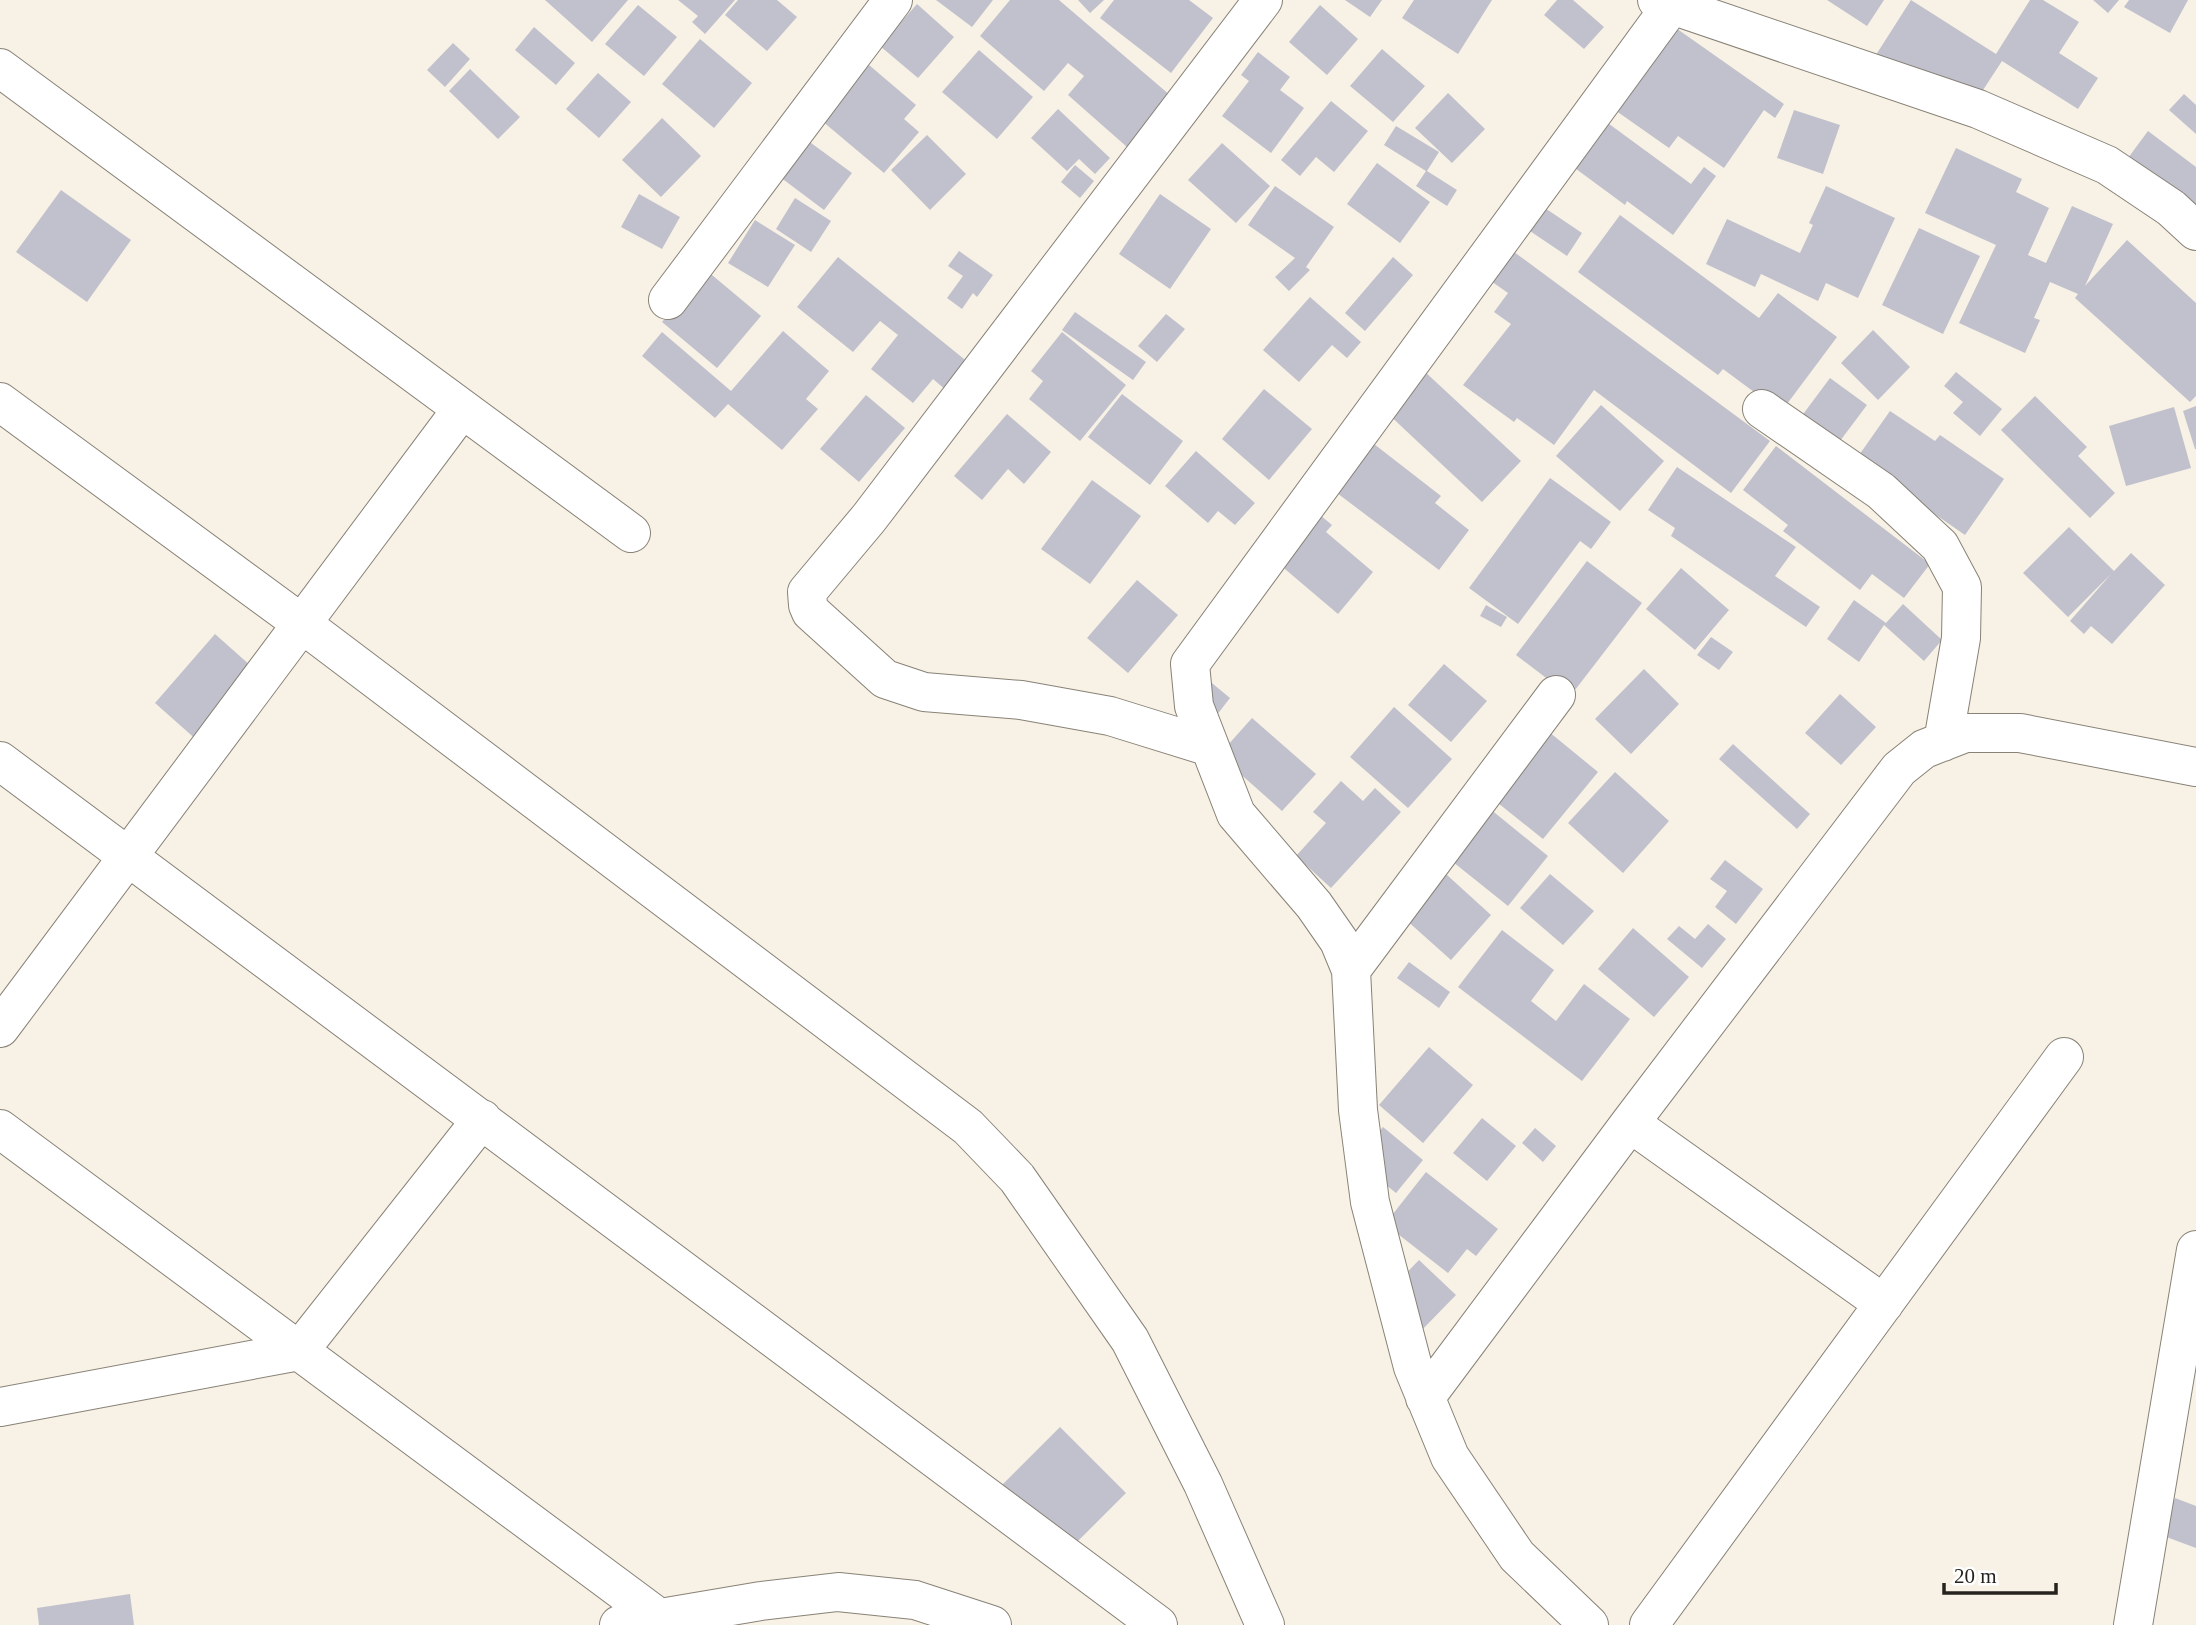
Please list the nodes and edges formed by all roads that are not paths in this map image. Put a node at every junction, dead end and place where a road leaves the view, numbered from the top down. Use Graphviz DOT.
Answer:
graph roads {
  1 [pos="893,0"];
  2 [pos="1264,0"];
  3 [pos="1664,3"];
  4 [pos="2,74"];
  5 [pos="2196,231"];
  6 [pos="668,300"];
  7 [pos="0,402"];
  8 [pos="462,409"];
  9 [pos="1762,409"];
  10 [pos="631,533"];
  11 [pos="301,623"];
  12 [pos="1556,695"];
  13 [pos="1943,742"];
  14 [pos="1210,747"];
  15 [pos="0,761"];
  16 [pos="2196,767"];
  17 [pos="129,855"];
  18 [pos="1351,970"];
  19 [pos="0,1028"];
  20 [pos="2064,1057"];
  21 [pos="482,1119"];
  22 [pos="1630,1123"];
  23 [pos="0,1129"];
  24 [pos="2196,1250"];
  25 [pos="1884,1304"];
  26 [pos="299,1351"];
  27 [pos="1425,1398"];
  28 [pos="0,1407"];
  29 [pos="659,1618"];
  30 [pos="977,1623"];
  31 [pos="619,1625"];
  32 [pos="1158,1625"];
  33 [pos="1265,1625"];
  34 [pos="1589,1625"];
  35 [pos="1650,1625"];
  36 [pos="2133,1625"];
  1 -- 6 [label="street"];
  2 -- 14 [label="street"];
  3 -- 5 [label="street"];
  3 -- 14 [label="street"];
  4 -- 8 [label="street"];
  7 -- 11 [label="street"];
  8 -- 10 [label="street"];
  8 -- 11 [label="street"];
  9 -- 13 [label="street"];
  11 -- 17 [label="street"];
  11 -- 33 [label="street"];
  12 -- 18 [label="street"];
  13 -- 16 [label="street"];
  13 -- 22 [label="street"];
  14 -- 18 [label="street"];
  15 -- 17 [label="street"];
  17 -- 19 [label="street"];
  17 -- 21 [label="street"];
  18 -- 27 [label="street"];
  20 -- 25 [label="street"];
  21 -- 26 [label="street"];
  21 -- 32 [label="street"];
  22 -- 25 [label="street"];
  22 -- 27 [label="street"];
  23 -- 26 [label="street"];
  24 -- 36 [label="street"];
  25 -- 35 [label="street"];
  26 -- 28 [label="street"];
  26 -- 29 [label="street"];
  27 -- 34 [label="street"];
  29 -- 30 [label="street"];
  29 -- 31 [label="street"];
}
